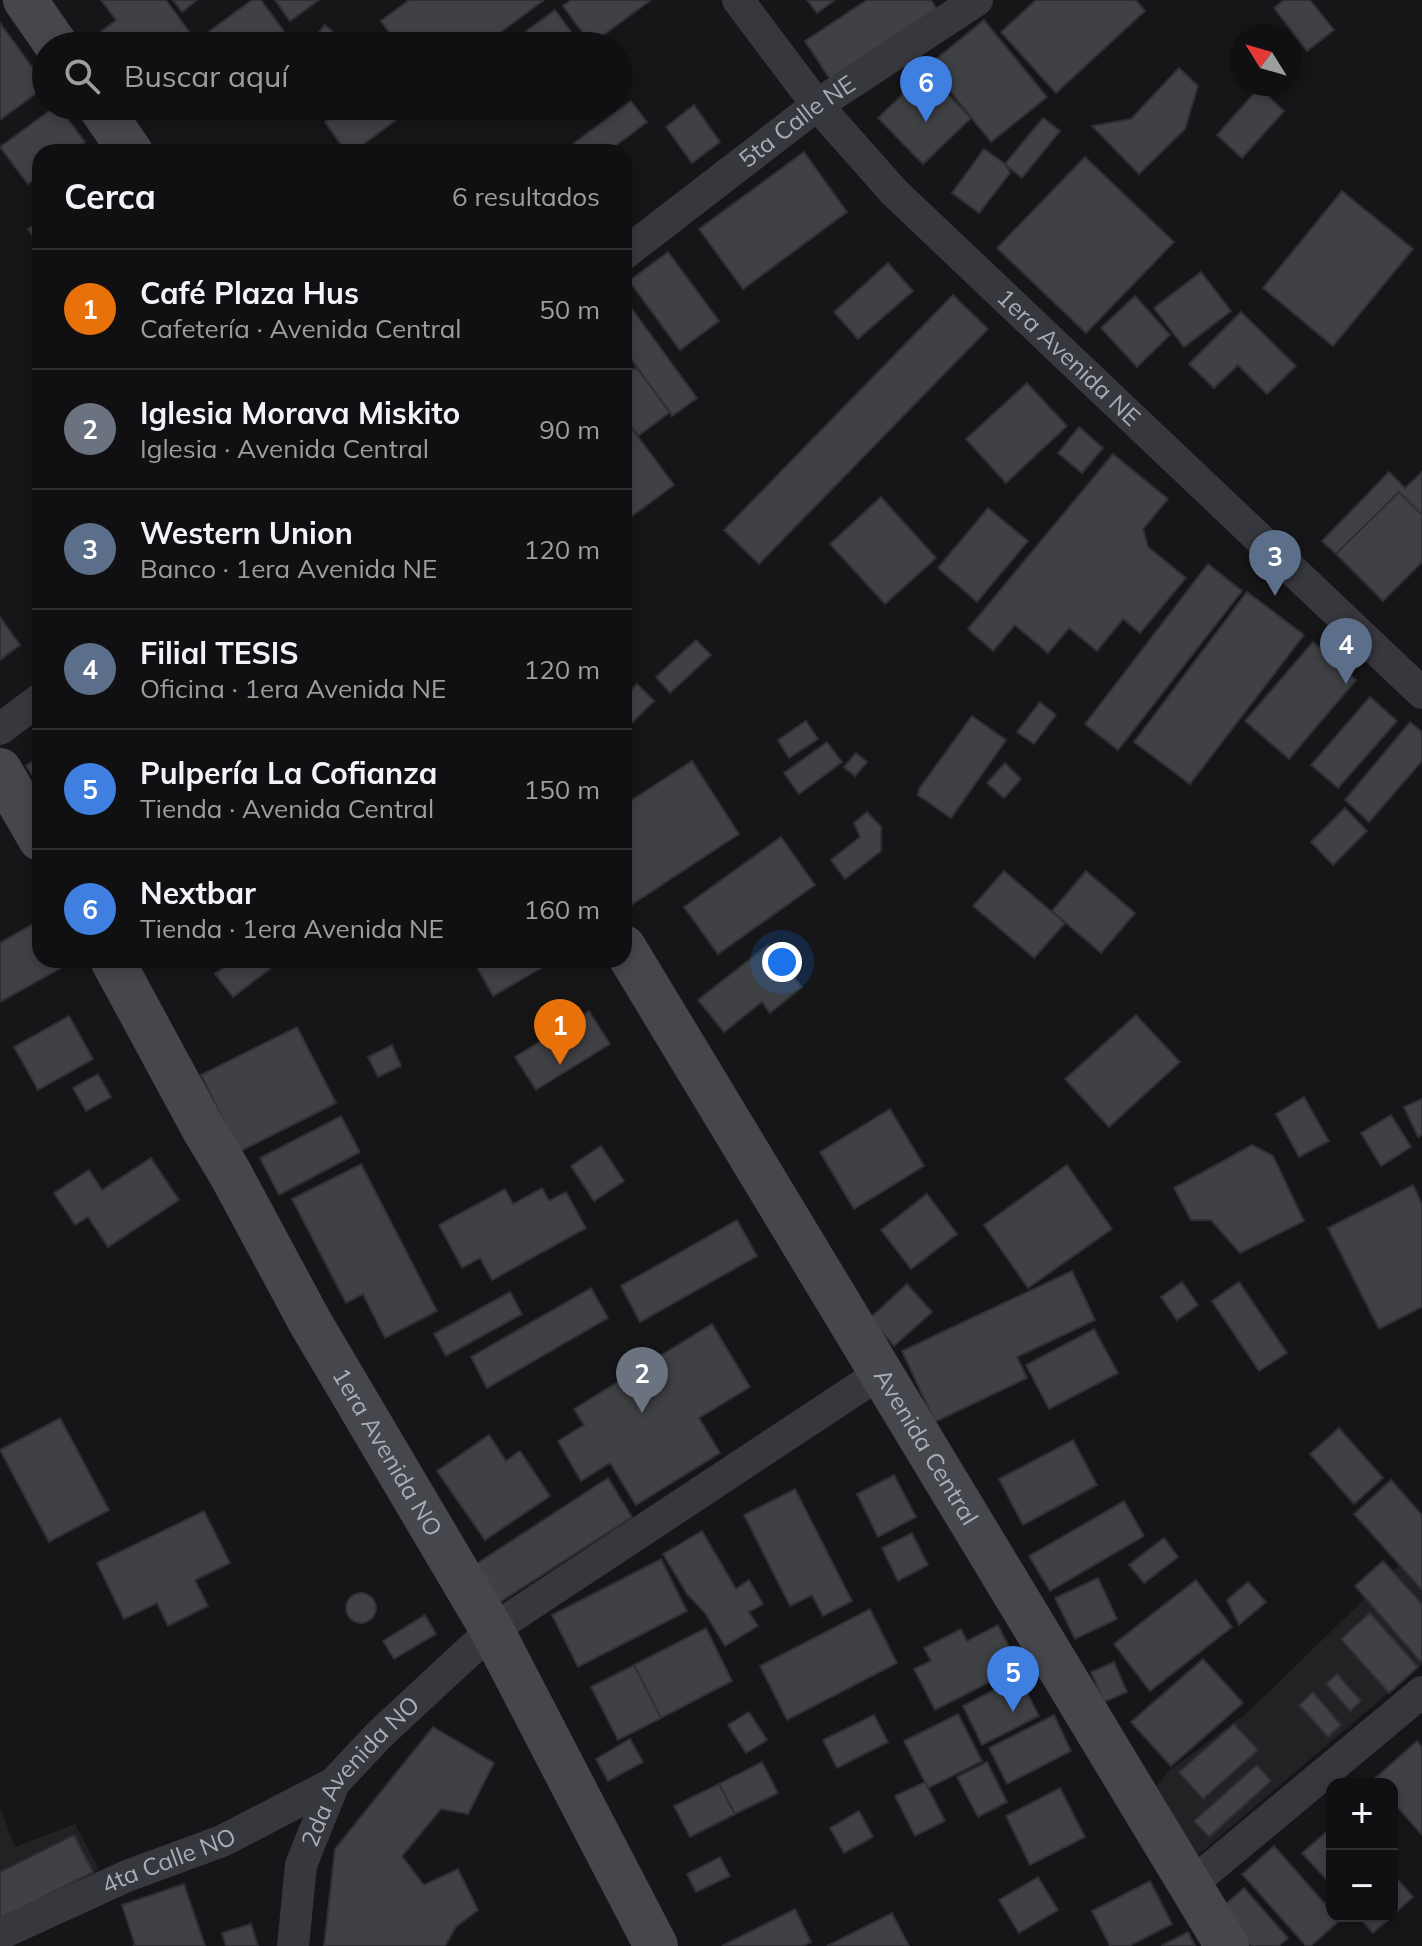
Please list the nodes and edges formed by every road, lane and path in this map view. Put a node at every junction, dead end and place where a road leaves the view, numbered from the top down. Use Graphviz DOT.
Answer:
graph roads {
  1 [pos="25,0"];
  2 [pos="738,0"];
  3 [pos="977,0"];
  4 [pos="47,32"];
  5 [pos="817,105"];
  6 [pos="109,120"];
  7 [pos="125,144"];
  8 [pos="632,248"];
  9 [pos="1422,693"];
  10 [pos="32,705"];
  11 [pos="0,729"];
  12 [pos="0,770"];
  13 [pos="32,825"];
  14 [pos="632,960"];
  15 [pos="116,968"];
  16 [pos="882,1372"];
  17 [pos="492,1630"];
  18 [pos="1422,1692"];
  19 [pos="334,1783"];
  20 [pos="1189,1886"];
  21 [pos="0,1934"];
  22 [pos="293,1946"];
  23 [pos="656,1946"];
  24 [pos="1227,1946"];
  1 -- 4 [label="street"];
  2 -- 5 [label="street, 1era Avenida NE"];
  3 -- 5 [label="street, 5ta Calle NE"];
  5 -- 8 [label="street, 5ta Calle NE"];
  5 -- 9 [label="street, 1era Avenida NE"];
  6 -- 7 [label="street"];
  10 -- 11 [label="street"];
  12 -- 13 [label="street"];
  14 -- 16 [label="street, Avenida Central"];
  15 -- 17 [label="street, 1era Avenida NO"];
  16 -- 17 [label="street, 2da Avenida NO"];
  16 -- 20 [label="street, Avenida Central"];
  17 -- 19 [label="street, 2da Avenida NO"];
  17 -- 23 [label="street, 1era Avenida NO"];
  18 -- 20 [label="street"];
  19 -- 21 [label="street, 4ta Calle NO"];
  19 -- 22 [label="street, 2da Avenida NO"];
  20 -- 24 [label="street, Avenida Central"];
}
